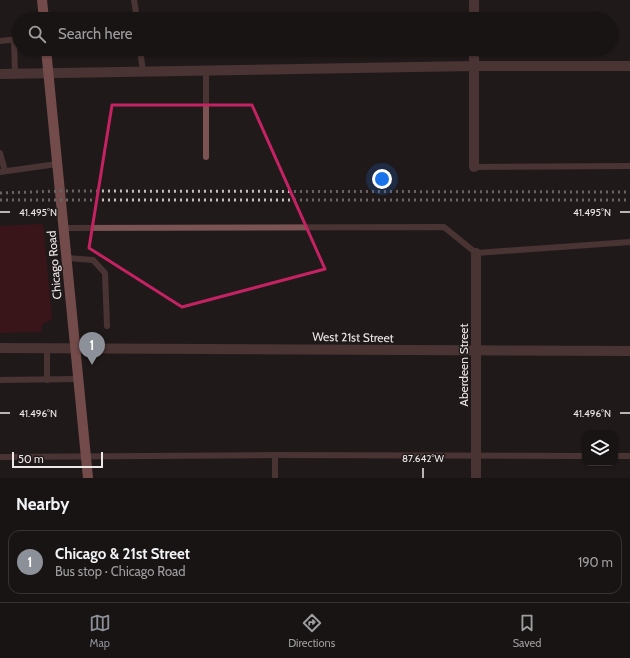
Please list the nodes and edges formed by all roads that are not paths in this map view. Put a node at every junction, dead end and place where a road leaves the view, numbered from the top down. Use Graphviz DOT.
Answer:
graph roads {
  1 [pos="42,0"];
  2 [pos="134,0"];
  3 [pos="474,0"];
  4 [pos="43,12"];
  5 [pos="136,12"];
  6 [pos="474,12"];
  7 [pos="12,41"];
  8 [pos="0,42"];
  9 [pos="16,56"];
  10 [pos="47,56"];
  11 [pos="141,56"];
  12 [pos="474,56"];
  13 [pos="474,66"];
  14 [pos="630,66"];
  15 [pos="206,71"];
  16 [pos="143,72"];
  17 [pos="0,74"];
  18 [pos="15,74"];
  19 [pos="49,74"];
  20 [pos="0,153"];
  21 [pos="206,157"];
  22 [pos="58,164"];
  23 [pos="630,166"];
  24 [pos="474,167"];
  25 [pos="3,172"];
  26 [pos="64,228"];
  27 [pos="630,242"];
  28 [pos="476,253"];
  29 [pos="67,258"];
  30 [pos="107,326"];
  31 [pos="0,348"];
  32 [pos="47,348"];
  33 [pos="75,348"];
  34 [pos="476,351"];
  35 [pos="630,351"];
  36 [pos="78,379"];
  37 [pos="0,380"];
  38 [pos="47,380"];
  39 [pos="275,455"];
  40 [pos="86,456"];
  41 [pos="476,456"];
  42 [pos="582,456"];
  43 [pos="618,456"];
  44 [pos="630,456"];
  45 [pos="0,457"];
  46 [pos="88,478"];
  47 [pos="275,478"];
  48 [pos="476,478"];
  1 -- 4 [label="main road"];
  2 -- 5 [label="lane"];
  3 -- 6 [label="street"];
  7 -- 8 [label="lane"];
  9 -- 18 [label="lane"];
  10 -- 19 [label="main road, Chicago Road"];
  11 -- 16 [label="lane"];
  12 -- 13 [label="street"];
  13 -- 14 [label="street"];
  13 -- 15 [label="street"];
  13 -- 24 [label="street"];
  15 -- 16 [label="street"];
  15 -- 21 [label="lane"];
  16 -- 19 [label="street"];
  17 -- 18 [label="street"];
  18 -- 19 [label="street"];
  19 -- 22 [label="main road, Chicago Road"];
  20 -- 25 [label="lane"];
  22 -- 25 [label="lane"];
  22 -- 26 [label="main road, Chicago Road"];
  23 -- 24 [label="lane"];
  26 -- 28 [label="lane"];
  26 -- 29 [label="main road, Chicago Road"];
  27 -- 28 [label="lane"];
  28 -- 34 [label="street, Aberdeen Street"];
  29 -- 30 [label="lane"];
  29 -- 33 [label="main road, Chicago Road"];
  31 -- 32 [label="street, West 21st Street"];
  32 -- 33 [label="street, West 21st Street"];
  32 -- 38 [label="lane"];
  33 -- 34 [label="street, West 21st Street"];
  33 -- 36 [label="main road, Chicago Road"];
  34 -- 35 [label="street, West 21st Street"];
  34 -- 41 [label="street, Aberdeen Street"];
  36 -- 38 [label="lane"];
  36 -- 40 [label="main road, Chicago Road"];
  37 -- 38 [label="lane"];
  39 -- 40 [label="lane"];
  39 -- 41 [label="lane"];
  39 -- 47 [label="lane"];
  40 -- 45 [label="lane"];
  40 -- 46 [label="main road, Chicago Road"];
  41 -- 42 [label="lane"];
  41 -- 48 [label="street, Aberdeen Street"];
  43 -- 44 [label="lane"];
}
